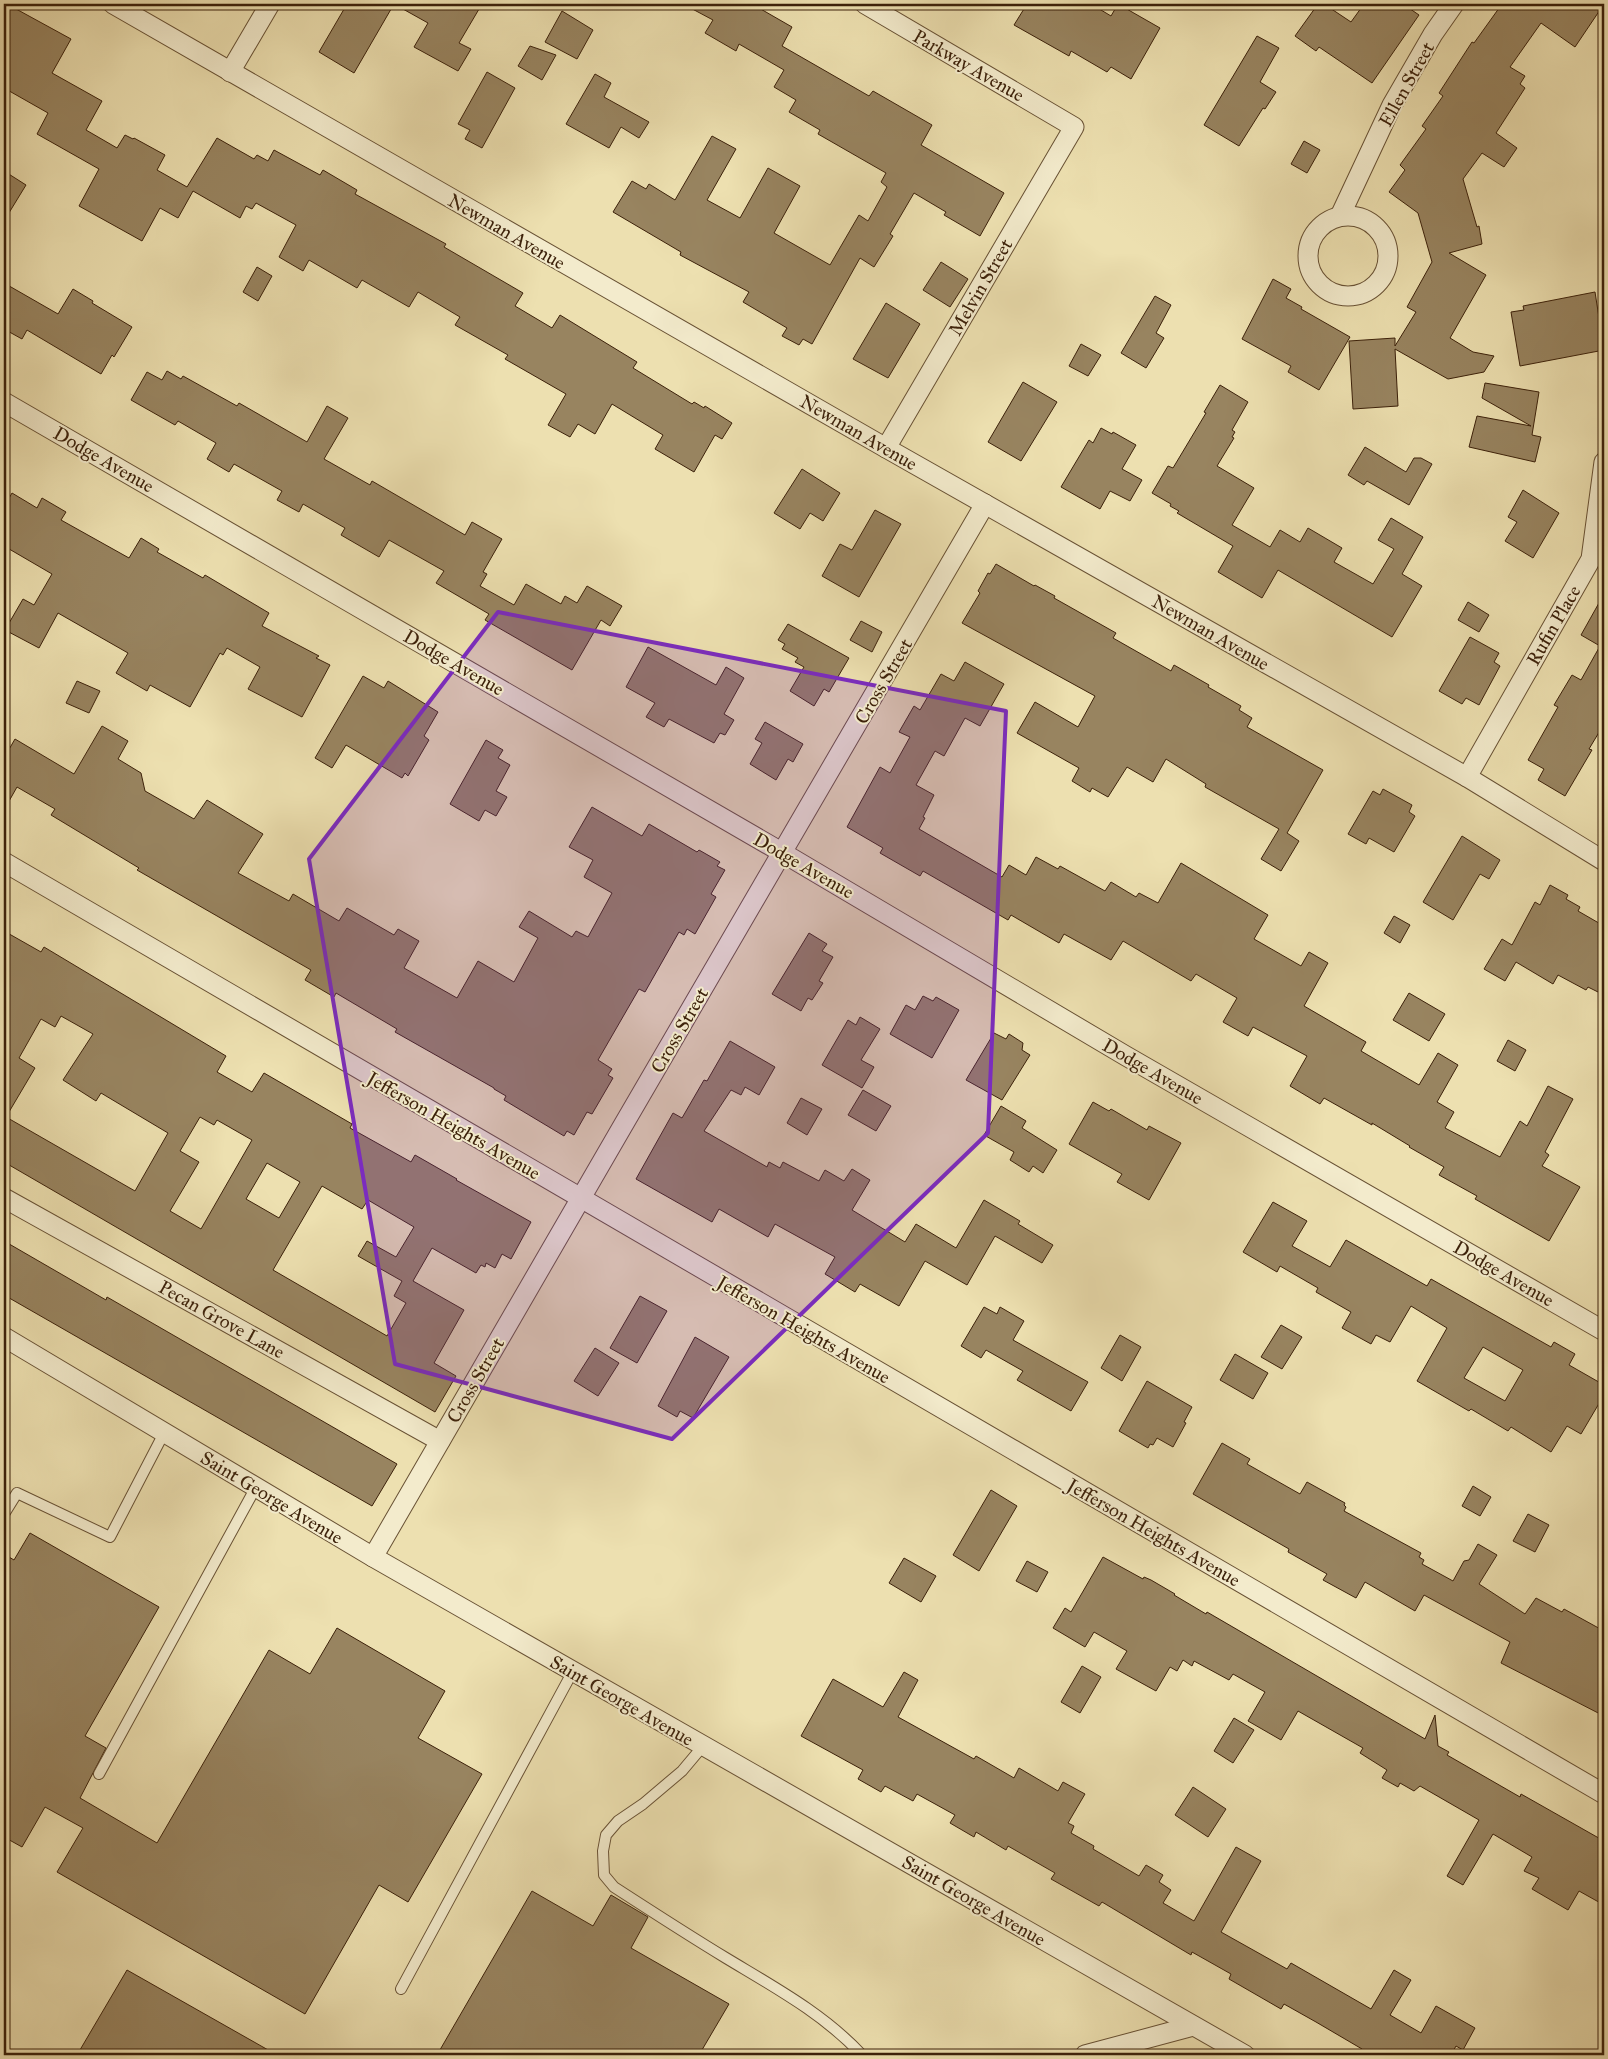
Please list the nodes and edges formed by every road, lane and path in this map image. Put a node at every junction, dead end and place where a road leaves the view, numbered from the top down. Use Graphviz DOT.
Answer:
graph roads {
  1 [pos="112,4"];
  2 [pos="270,4"];
  3 [pos="865,4"];
  4 [pos="1454,4"];
  5 [pos="230,72"];
  6 [pos="1074,127"];
  7 [pos="1340,216"];
  8 [pos="4,402"];
  9 [pos="886,448"];
  10 [pos="1604,462"];
  11 [pos="985,504"];
  12 [pos="1467,778"];
  13 [pos="784,853"];
  14 [pos="4,862"];
  15 [pos="1604,862"];
  16 [pos="4,1198"];
  17 [pos="580,1199"];
  18 [pos="1604,1331"];
  19 [pos="4,1337"];
  20 [pos="164,1432"];
  21 [pos="440,1441"];
  22 [pos="256,1487"];
  23 [pos="4,1514"];
  24 [pos="373,1557"];
  25 [pos="572,1671"];
  26 [pos="703,1746"];
  27 [pos="99,1774"];
  28 [pos="1604,1794"];
  29 [pos="401,1989"];
  30 [pos="1193,2026"];
  31 [pos="862,2055"];
  32 [pos="1084,2055"];
  33 [pos="1245,2055"];
  1 -- 5 [label="street, Newman Avenue"];
  2 -- 5 [label="street"];
  3 -- 6 [label="street, Parkway Avenue"];
  4 -- 7 [label="street, Ellen Street"];
  5 -- 9 [label="street, Newman Avenue"];
  6 -- 9 [label="street, Melvin Street"];
  7 -- 7 [label="street"];
  8 -- 13 [label="street, Dodge Avenue"];
  9 -- 11 [label="street, Newman Avenue"];
  10 -- 12 [label="street, Rufin Place"];
  11 -- 12 [label="street, Newman Avenue"];
  11 -- 13 [label="street, Cross Street"];
  12 -- 15 [label="street, Newman Avenue"];
  13 -- 17 [label="street, Cross Street"];
  13 -- 18 [label="street, Dodge Avenue"];
  14 -- 17 [label="street, Jefferson Heights Avenue"];
  16 -- 21 [label="street, Pecan Grove Lane"];
  17 -- 21 [label="street, Cross Street"];
  17 -- 28 [label="street, Jefferson Heights Avenue"];
  19 -- 20 [label="street, Saint George Avenue"];
  20 -- 22 [label="street, Saint George Avenue"];
  20 -- 23 [label="lane"];
  21 -- 24 [label="street, Cross Street"];
  22 -- 24 [label="street, Saint George Avenue"];
  22 -- 27 [label="lane"];
  24 -- 25 [label="street, Saint George Avenue"];
  25 -- 26 [label="street, Saint George Avenue"];
  25 -- 29 [label="lane"];
  26 -- 30 [label="street, Saint George Avenue"];
  26 -- 31 [label="lane"];
  30 -- 32 [label="street"];
  30 -- 33 [label="street, Saint George Avenue"];
}
